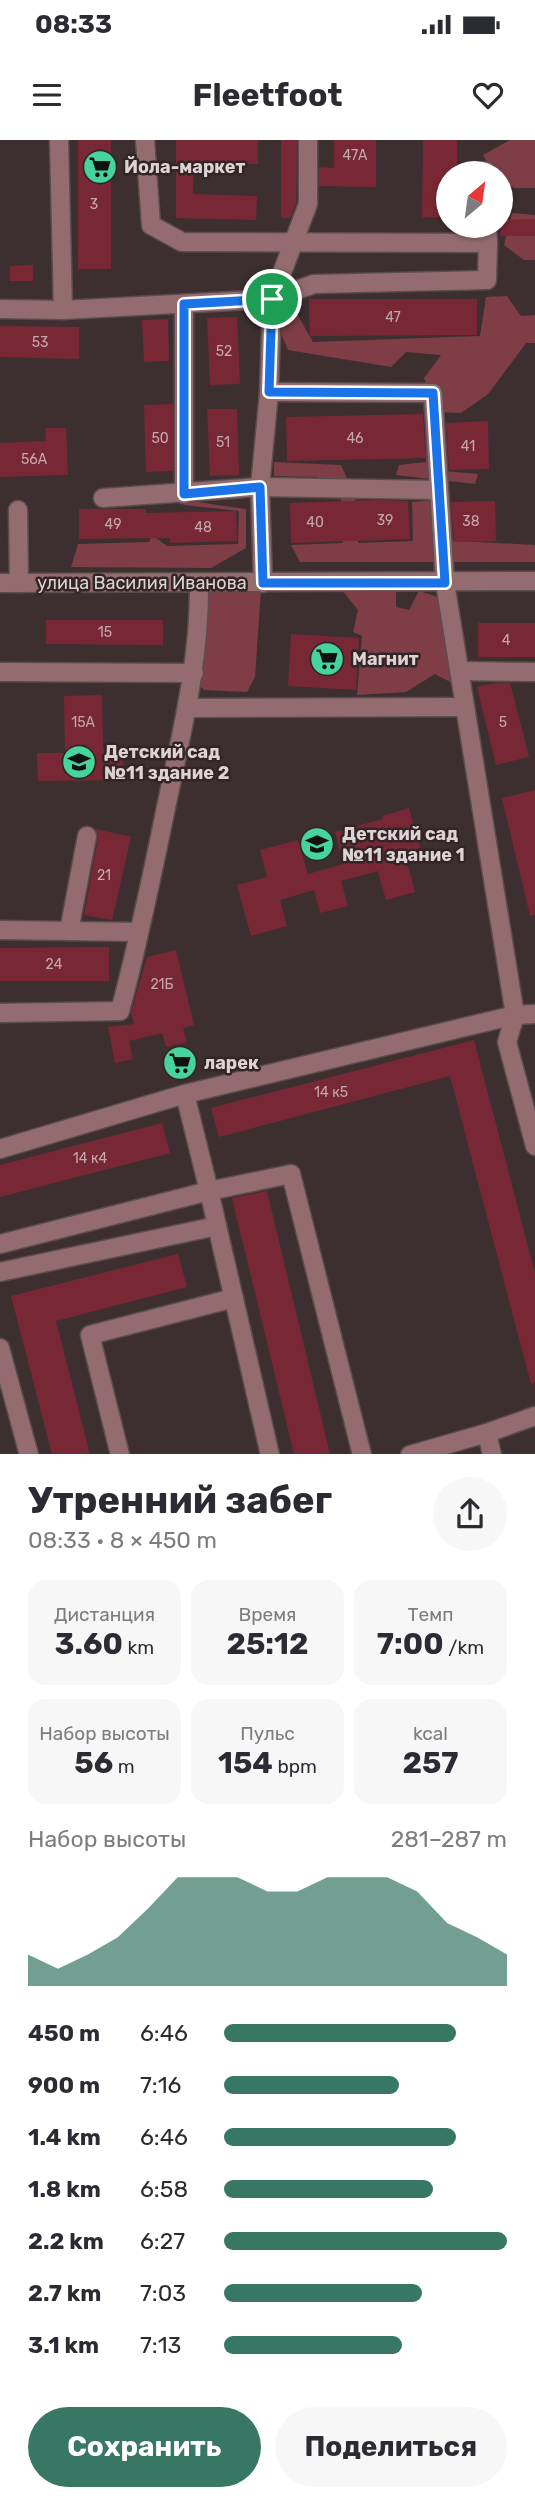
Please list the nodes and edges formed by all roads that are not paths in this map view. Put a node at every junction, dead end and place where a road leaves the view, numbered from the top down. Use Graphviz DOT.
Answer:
graph roads {
  1 [pos="59,140"];
  2 [pos="145,140"];
  3 [pos="308,140"];
  4 [pos="436,237"];
  5 [pos="488,238"];
  6 [pos="293,244"];
  7 [pos="272,299"];
  8 [pos="184,304"];
  9 [pos="0,309"];
  10 [pos="63,310"];
  11 [pos="269,392"];
  12 [pos="260,487"];
  13 [pos="439,490"];
  14 [pos="184,494"];
  15 [pos="103,498"];
  16 [pos="18,510"];
  17 [pos="535,581"];
  18 [pos="0,583"];
  19 [pos="19,583"];
  20 [pos="199,583"];
  21 [pos="263,583"];
  22 [pos="445,583"];
  23 [pos="0,671"];
  24 [pos="459,671"];
  25 [pos="535,671"];
  26 [pos="194,673"];
  27 [pos="465,707"];
  28 [pos="187,708"];
  29 [pos="87,836"];
  30 [pos="0,930"];
  31 [pos="69,931"];
  32 [pos="139,932"];
  33 [pos="0,1013"];
  34 [pos="535,1014"];
  35 [pos="515,1015"];
  36 [pos="185,1094"];
  37 [pos="535,1146"];
  38 [pos="0,1149"];
  39 [pos="209,1191"];
  40 [pos="217,1226"];
  41 [pos="0,1244"];
  42 [pos="0,1272"];
  43 [pos="234,1298"];
  44 [pos="0,1348"];
  45 [pos="535,1416"];
  46 [pos="486,1433"];
  47 [pos="29,1454"];
  48 [pos="120,1454"];
  49 [pos="270,1454"];
  50 [pos="362,1454"];
  51 [pos="410,1454"];
  52 [pos="492,1454"];
  1 -- 10 [label="street"];
  2 -- 6 [label="street"];
  3 -- 6 [label="street"];
  4 -- 6 [label="street"];
  5 -- 7 [label="street"];
  6 -- 7 [label="street"];
  7 -- 8 [label="street"];
  7 -- 11 [label="street"];
  8 -- 10 [label="street"];
  8 -- 14 [label="street"];
  9 -- 10 [label="street"];
  11 -- 12 [label="street"];
  11 -- 13 [label="street"];
  12 -- 13 [label="street"];
  12 -- 14 [label="street"];
  12 -- 21 [label="street"];
  13 -- 22 [label="street"];
  14 -- 15 [label="street"];
  16 -- 19 [label="street"];
  17 -- 22 [label="street, улица Василия Иванова"];
  18 -- 19 [label="street, улица Василия Иванова"];
  19 -- 20 [label="street, улица Василия Иванова"];
  20 -- 21 [label="street, улица Василия Иванова"];
  20 -- 26 [label="street"];
  21 -- 22 [label="street, улица Василия Иванова"];
  22 -- 24 [label="street"];
  23 -- 26 [label="street"];
  24 -- 25 [label="street"];
  24 -- 27 [label="street"];
  26 -- 28 [label="street"];
  27 -- 28 [label="street"];
  27 -- 35 [label="street"];
  28 -- 32 [label="street"];
  29 -- 31 [label="street"];
  30 -- 31 [label="street"];
  31 -- 32 [label="street"];
  32 -- 33 [label="street"];
  34 -- 35 [label="street"];
  35 -- 36 [label="street"];
  35 -- 37 [label="street"];
  36 -- 38 [label="street"];
  36 -- 39 [label="street"];
  39 -- 40 [label="street"];
  39 -- 41 [label="street"];
  39 -- 50 [label="street"];
  40 -- 42 [label="street"];
  40 -- 43 [label="street"];
  43 -- 48 [label="street"];
  43 -- 49 [label="street"];
  44 -- 47 [label="street"];
  45 -- 46 [label="street"];
  46 -- 51 [label="street"];
  46 -- 52 [label="street"];
}
